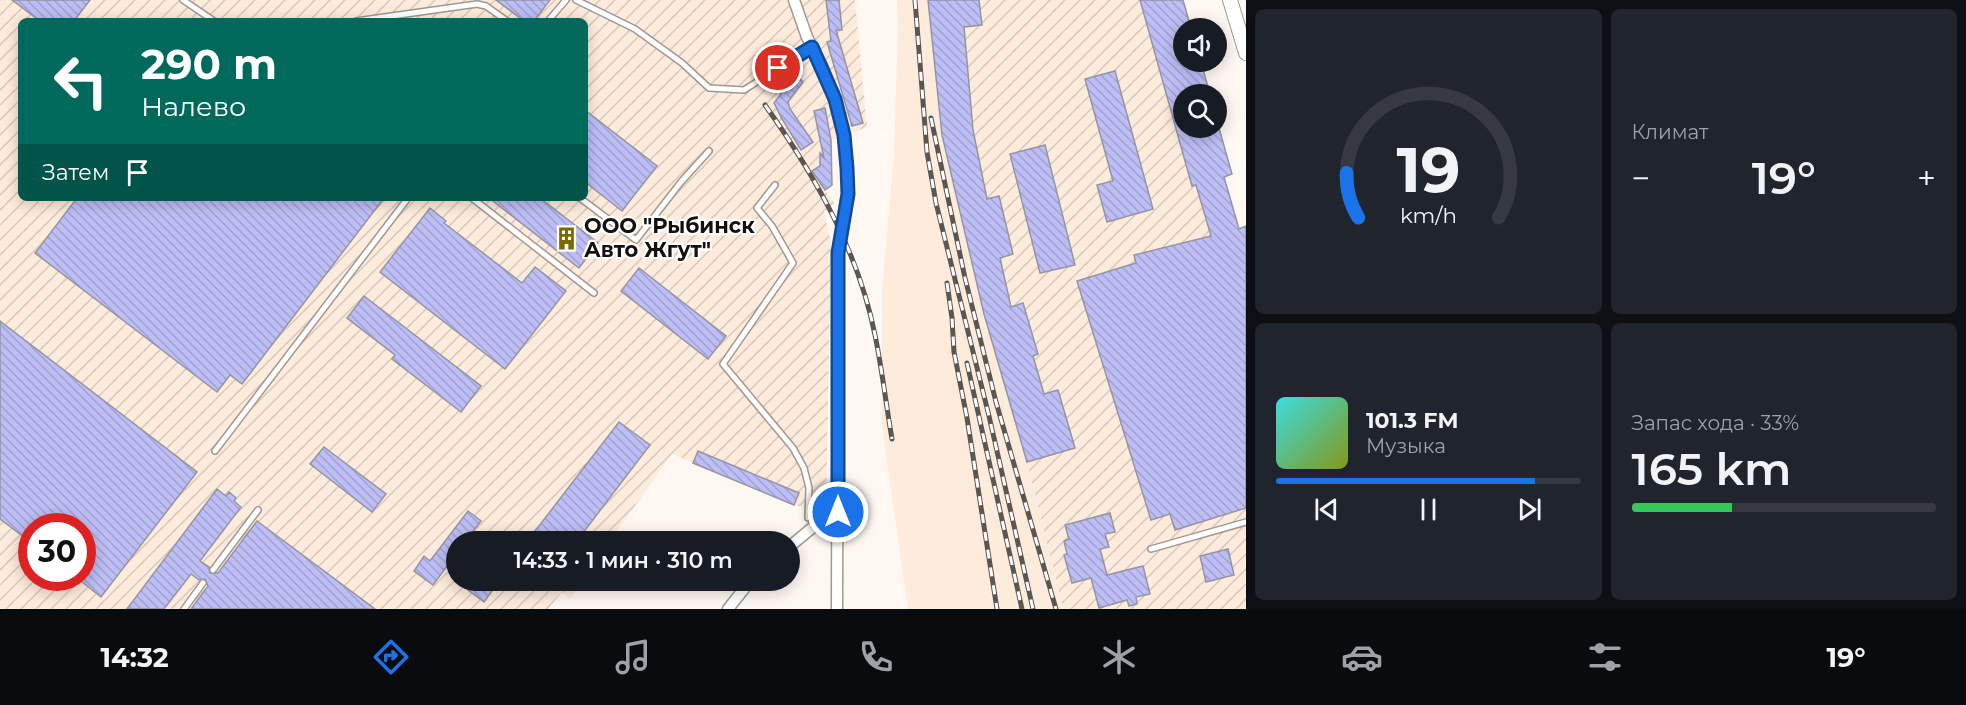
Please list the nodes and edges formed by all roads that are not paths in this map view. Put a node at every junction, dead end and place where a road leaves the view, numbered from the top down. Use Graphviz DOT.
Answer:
graph roads {
  1 [pos="183,0"];
  2 [pos="566,0"];
  3 [pos="576,0"];
  4 [pos="794,0"];
  5 [pos="1230,0"];
  6 [pos="210,18"];
  7 [pos="377,18"];
  8 [pos="503,18"];
  9 [pos="551,18"];
  10 [pos="812,47"];
  11 [pos="1246,53"];
  12 [pos="709,151"];
  13 [pos="775,185"];
  14 [pos="406,201"];
  15 [pos="476,201"];
  16 [pos="584,201"];
  17 [pos="594,293"];
  18 [pos="215,451"];
  19 [pos="258,510"];
  20 [pos="838,512"];
  21 [pos="808,518"];
  22 [pos="1246,522"];
  23 [pos="800,538"];
  24 [pos="1151,549"];
  25 [pos="213,570"];
  26 [pos="203,583"];
  27 [pos="742,591"];
  28 [pos="184,609"];
  29 [pos="728,609"];
  30 [pos="837,609"];
  1 -- 6 [label="lane"];
  2 -- 9 [label="lane"];
  3 -- 10 [label="lane"];
  4 -- 10 [label="street"];
  5 -- 11 [label="street"];
  7 -- 8 [label="lane"];
  10 -- 20 [label="street"];
  12 -- 16 [label="lane"];
  13 -- 21 [label="lane"];
  14 -- 18 [label="lane"];
  15 -- 17 [label="lane"];
  19 -- 25 [label="lane"];
  20 -- 23 [label="street"];
  20 -- 30 [label="street"];
  22 -- 24 [label="lane"];
  26 -- 28 [label="lane"];
  27 -- 29 [label="street"];
}
